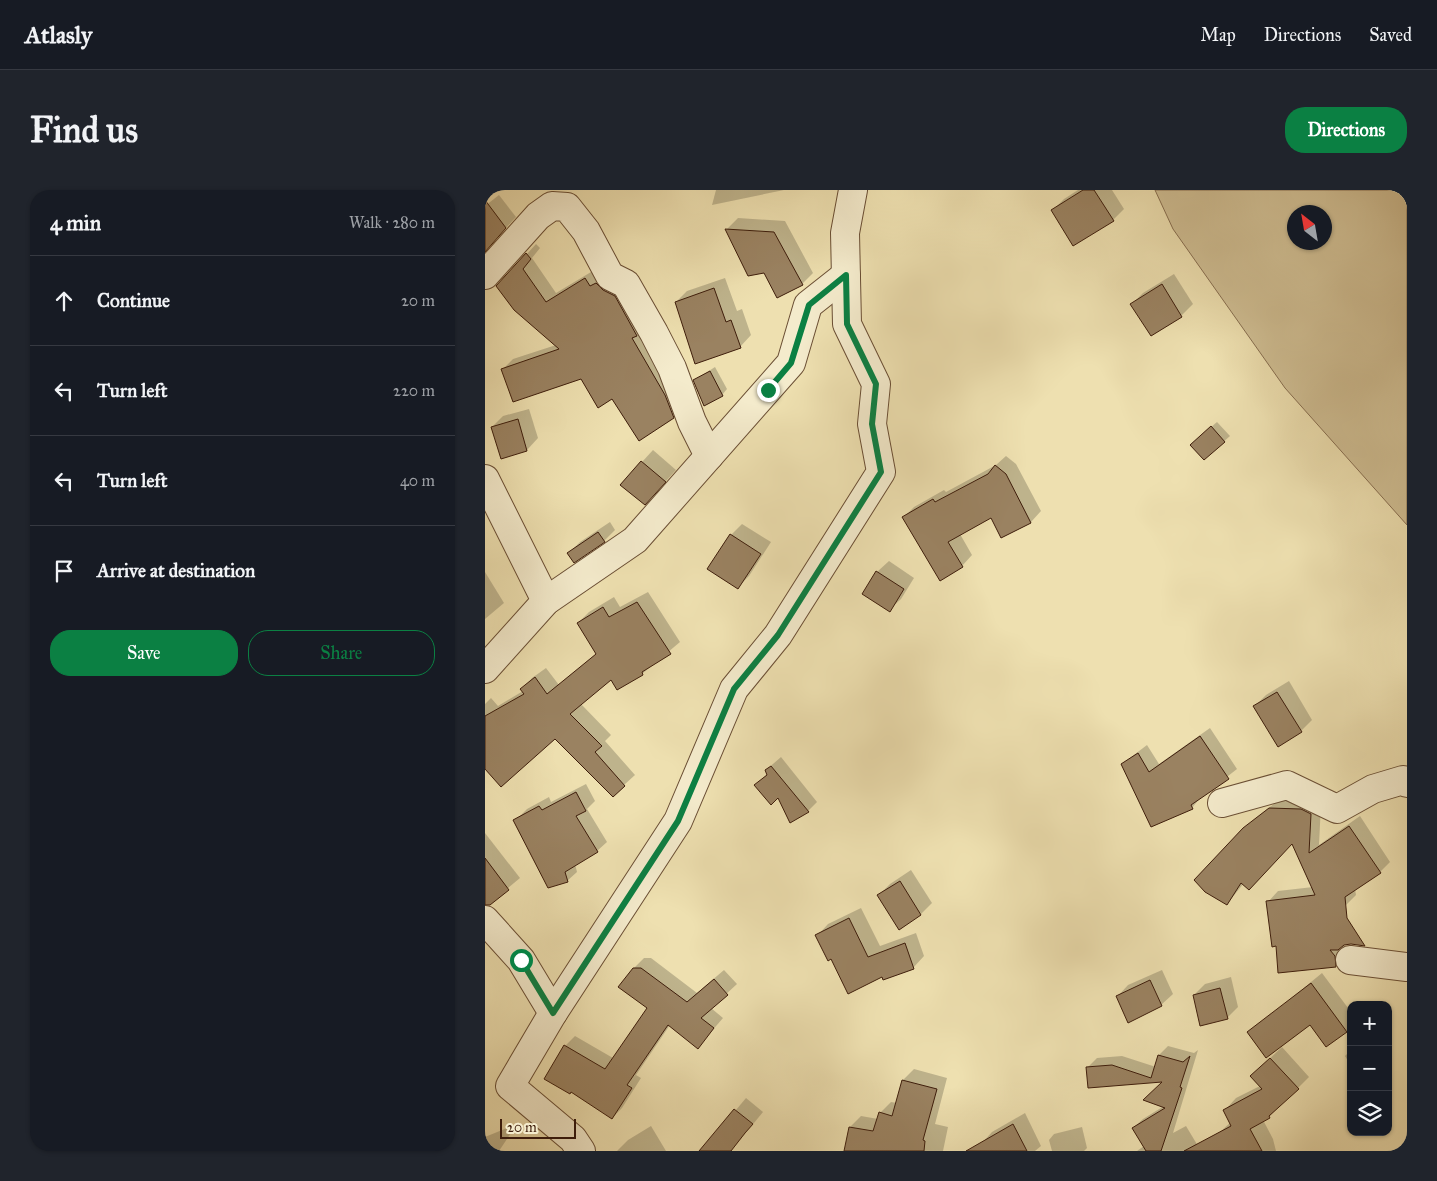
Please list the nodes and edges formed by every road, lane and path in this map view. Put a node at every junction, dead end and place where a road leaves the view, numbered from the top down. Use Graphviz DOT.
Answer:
graph roads {
  1 [pos="853,190"];
  2 [pos="485,274"];
  3 [pos="846,275"];
  4 [pos="709,456"];
  5 [pos="485,479"];
  6 [pos="546,601"];
  7 [pos="485,669"];
  8 [pos="1407,783"];
  9 [pos="1222,803"];
  10 [pos="485,920"];
  11 [pos="1350,960"];
  12 [pos="1407,968"];
  13 [pos="553,1013"];
  14 [pos="581,1151"];
  1 -- 3 [label="street"];
  2 -- 4 [label="street"];
  3 -- 4 [label="street"];
  3 -- 13 [label="street"];
  4 -- 6 [label="street"];
  5 -- 6 [label="street"];
  6 -- 7 [label="street"];
  8 -- 9 [label="street"];
  10 -- 13 [label="street"];
  11 -- 12 [label="street"];
  13 -- 14 [label="street"];
}
